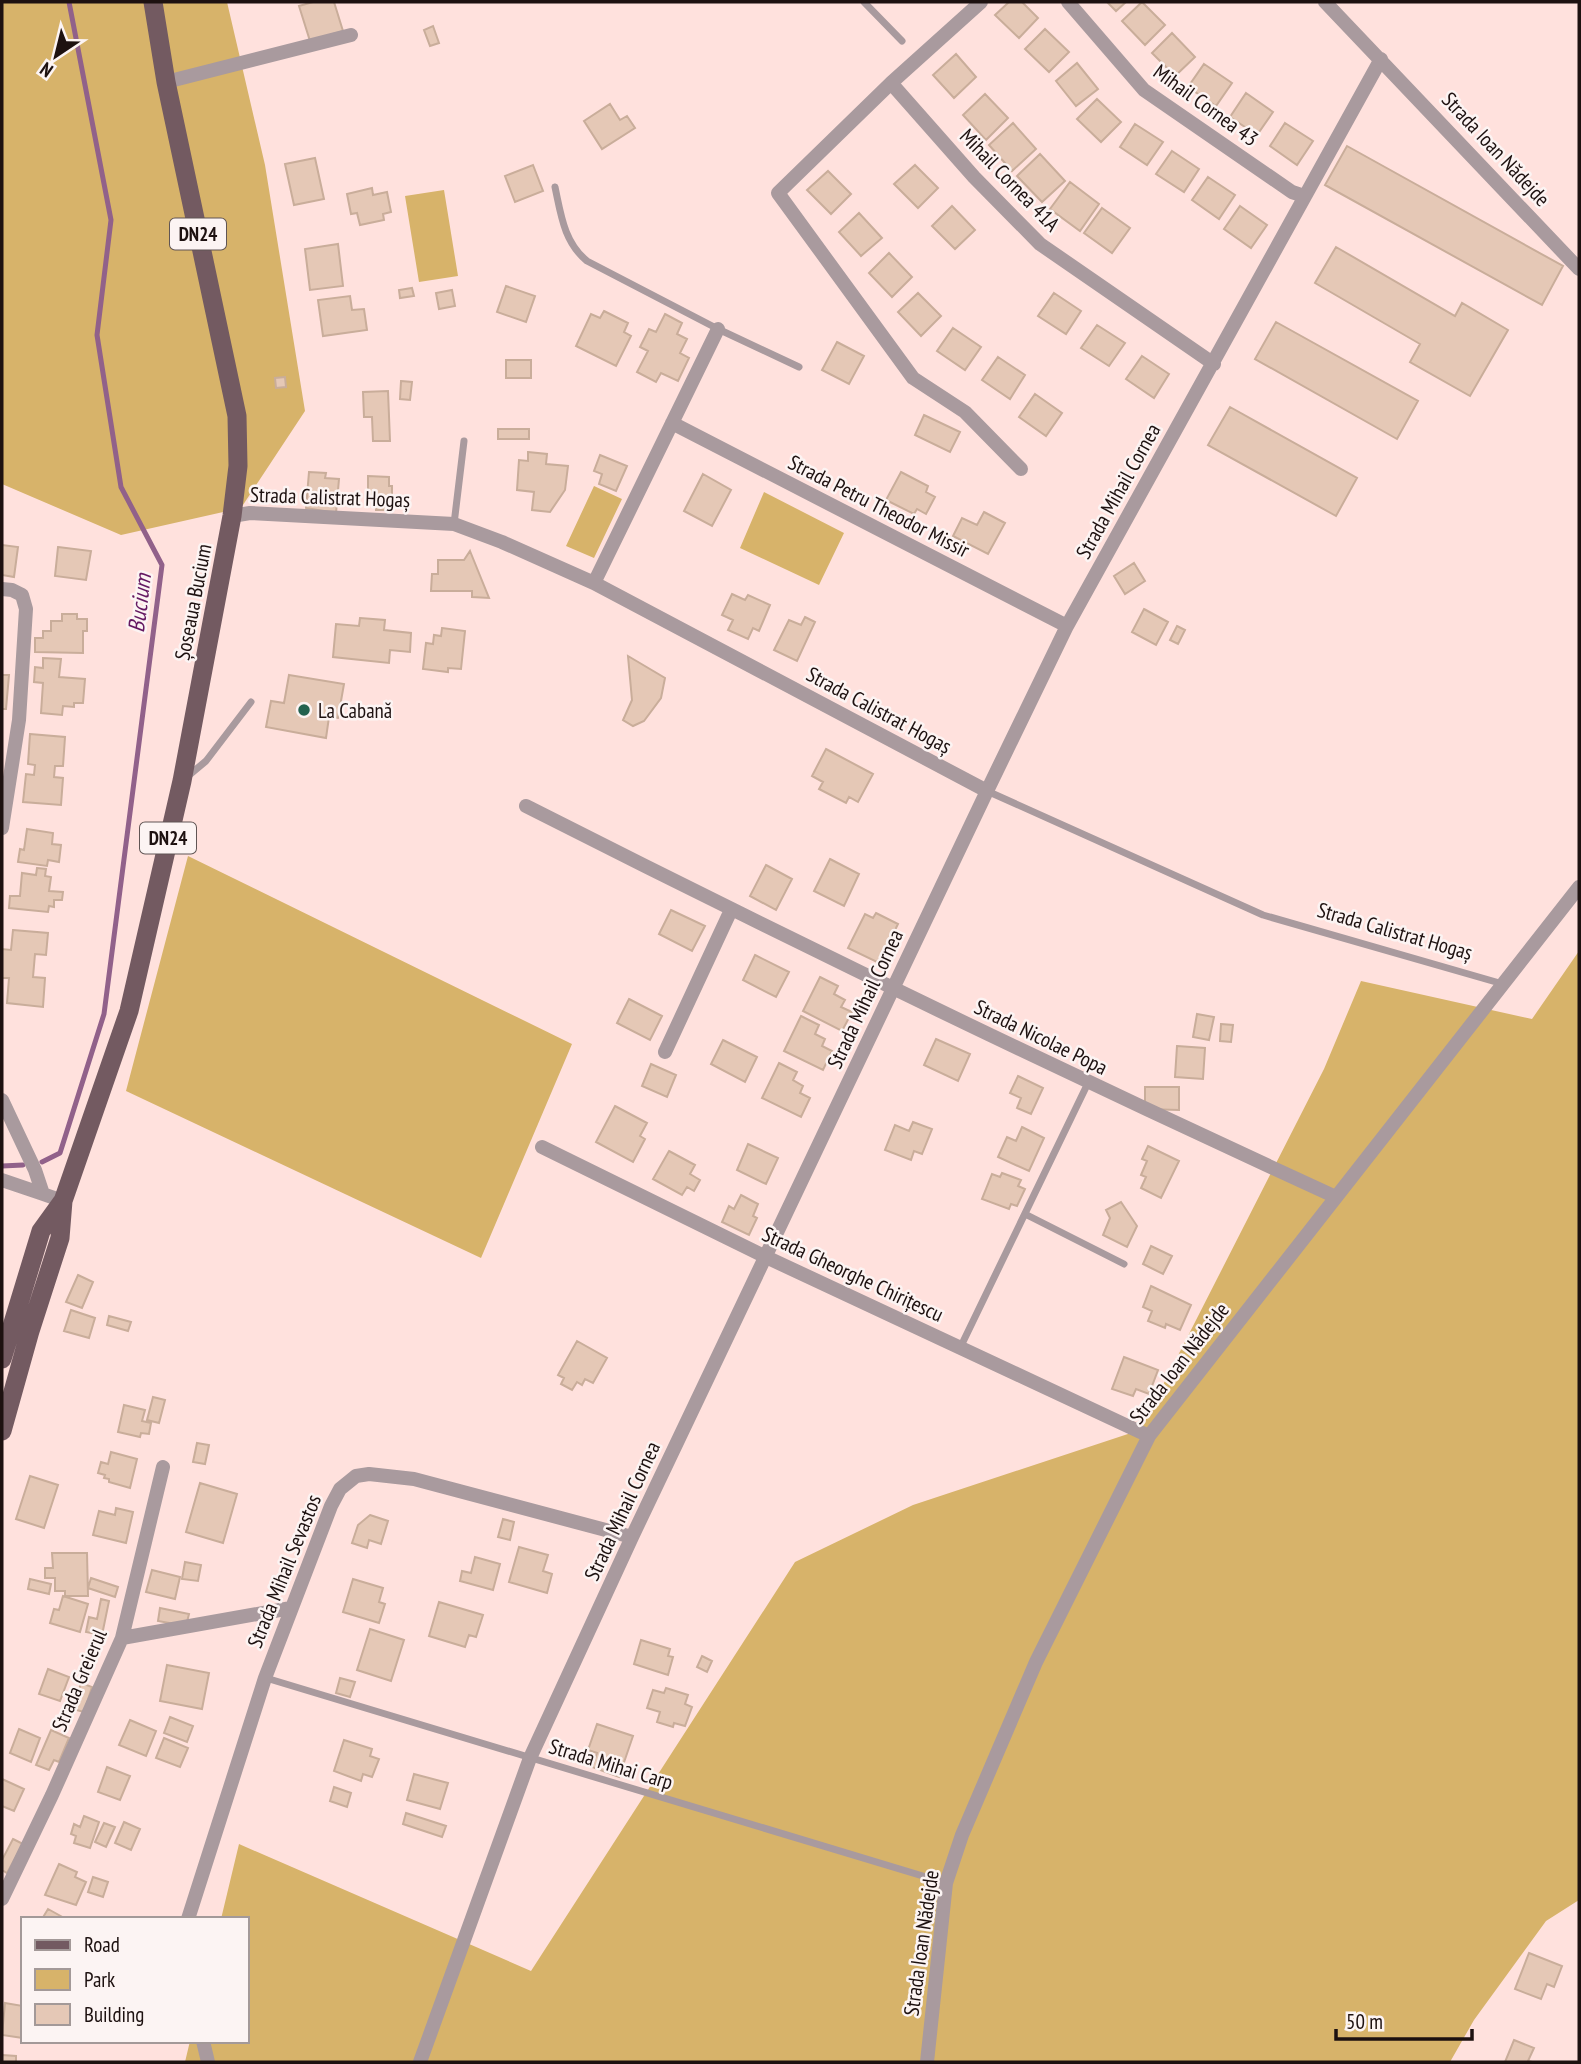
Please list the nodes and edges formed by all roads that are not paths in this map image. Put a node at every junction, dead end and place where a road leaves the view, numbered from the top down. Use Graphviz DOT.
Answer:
graph roads {
  1 [pos="153,2"];
  2 [pos="864,2"];
  3 [pos="981,2"];
  4 [pos="1068,2"];
  5 [pos="1325,2"];
  6 [pos="351,35"];
  7 [pos="902,41"];
  8 [pos="1381,59"];
  9 [pos="166,82"];
  10 [pos="891,83"];
  11 [pos="555,187"];
  12 [pos="1304,196"];
  13 [pos="1579,269"];
  14 [pos="718,328"];
  15 [pos="1214,364"];
  16 [pos="799,367"];
  17 [pos="672,423"];
  18 [pos="464,441"];
  19 [pos="1021,469"];
  20 [pos="232,516"];
  21 [pos="454,524"];
  22 [pos="594,583"];
  23 [pos="2,589"];
  24 [pos="1067,626"];
  25 [pos="251,702"];
  26 [pos="181,781"];
  27 [pos="987,791"];
  28 [pos="526,806"];
  29 [pos="2,828"];
  30 [pos="1579,887"];
  31 [pos="731,910"];
  32 [pos="1503,984"];
  33 [pos="893,990"];
  34 [pos="665,1052"];
  35 [pos="1088,1083"];
  36 [pos="2,1100"];
  37 [pos="542,1147"];
  38 [pos="2,1180"];
  39 [pos="43,1194"];
  40 [pos="1336,1197"];
  41 [pos="62,1201"];
  42 [pos="1025,1214"];
  43 [pos="766,1257"];
  44 [pos="1124,1264"];
  45 [pos="961,1346"];
  46 [pos="2,1360"];
  47 [pos="2,1431"];
  48 [pos="1149,1436"];
  49 [pos="163,1467"];
  50 [pos="632,1537"];
  51 [pos="291,1608"];
  52 [pos="122,1638"];
  53 [pos="265,1678"];
  54 [pos="530,1758"];
  55 [pos="946,1883"];
  56 [pos="2,1899"];
  57 [pos="189,1917"];
  58 [pos="203,2043"];
  59 [pos="208,2062"];
  60 [pos="420,2062"];
  61 [pos="927,2062"];
  1 -- 9 [label="main road, Șoseaua Bucium / DN24"];
  2 -- 7 [label="lane"];
  3 -- 10 [label="street"];
  4 -- 12 [label="street, Mihail Cornea 43"];
  5 -- 8 [label="street"];
  6 -- 9 [label="street"];
  8 -- 12 [label="street, Strada Mihail Cornea"];
  8 -- 13 [label="street, Strada Ioan Nădejde"];
  9 -- 20 [label="main road, Șoseaua Bucium / DN24"];
  10 -- 15 [label="street, Mihail Cornea 41A"];
  10 -- 19 [label="street"];
  11 -- 14 [label="lane"];
  12 -- 15 [label="street, Strada Mihail Cornea"];
  14 -- 16 [label="lane"];
  14 -- 17 [label="street"];
  15 -- 24 [label="street, Strada Mihail Cornea"];
  17 -- 22 [label="street"];
  17 -- 24 [label="street, Strada Petru Theodor Missir"];
  18 -- 21 [label="lane"];
  20 -- 21 [label="street, Strada Calistrat Hogaș"];
  20 -- 26 [label="main road, Șoseaua Bucium / DN24"];
  21 -- 22 [label="street, Strada Calistrat Hogaș"];
  22 -- 27 [label="street, Strada Calistrat Hogaș"];
  23 -- 29 [label="street"];
  24 -- 27 [label="street, Strada Mihail Cornea"];
  25 -- 26 [label="lane"];
  26 -- 41 [label="main road, Șoseaua Bucium / DN24"];
  27 -- 32 [label="lane, Strada Calistrat Hogaș"];
  27 -- 33 [label="street, Strada Mihail Cornea"];
  28 -- 31 [label="street, Strada Nicolae Popa"];
  30 -- 32 [label="street, Strada Ioan Nădejde"];
  31 -- 33 [label="street, Strada Nicolae Popa"];
  31 -- 34 [label="street"];
  32 -- 40 [label="street, Strada Ioan Nădejde"];
  33 -- 35 [label="street, Strada Nicolae Popa"];
  33 -- 43 [label="street, Strada Mihail Cornea"];
  35 -- 40 [label="street, Strada Nicolae Popa"];
  35 -- 42 [label="lane"];
  36 -- 39 [label="street"];
  37 -- 43 [label="street, Strada Gheorghe Chirițescu"];
  38 -- 39 [label="street"];
  39 -- 41 [label="street"];
  40 -- 48 [label="street, Strada Ioan Nădejde"];
  41 -- 46 [label="main road, Șoseaua Bucium / DN24"];
  41 -- 47 [label="main road, Șoseaua Bucium / DN24"];
  42 -- 44 [label="lane"];
  42 -- 45 [label="lane"];
  43 -- 45 [label="street, Strada Gheorghe Chirițescu"];
  43 -- 50 [label="street, Strada Mihail Cornea"];
  45 -- 48 [label="street, Strada Gheorghe Chirițescu"];
  48 -- 55 [label="street, Strada Ioan Nădejde"];
  49 -- 52 [label="street, Strada Greierul"];
  50 -- 51 [label="street, Strada Mihail Sevastos"];
  50 -- 54 [label="street, Strada Mihail Cornea"];
  51 -- 52 [label="street"];
  51 -- 53 [label="street, Strada Mihail Sevastos"];
  52 -- 56 [label="street, Strada Greierul"];
  53 -- 54 [label="lane, Strada Mihai Carp"];
  53 -- 57 [label="street, Strada Mihail Sevastos"];
  54 -- 55 [label="lane, Strada Mihai Carp"];
  54 -- 60 [label="street, Strada Mihail Cornea"];
  55 -- 61 [label="street, Strada Ioan Nădejde"];
  58 -- 59 [label="street"];
}
